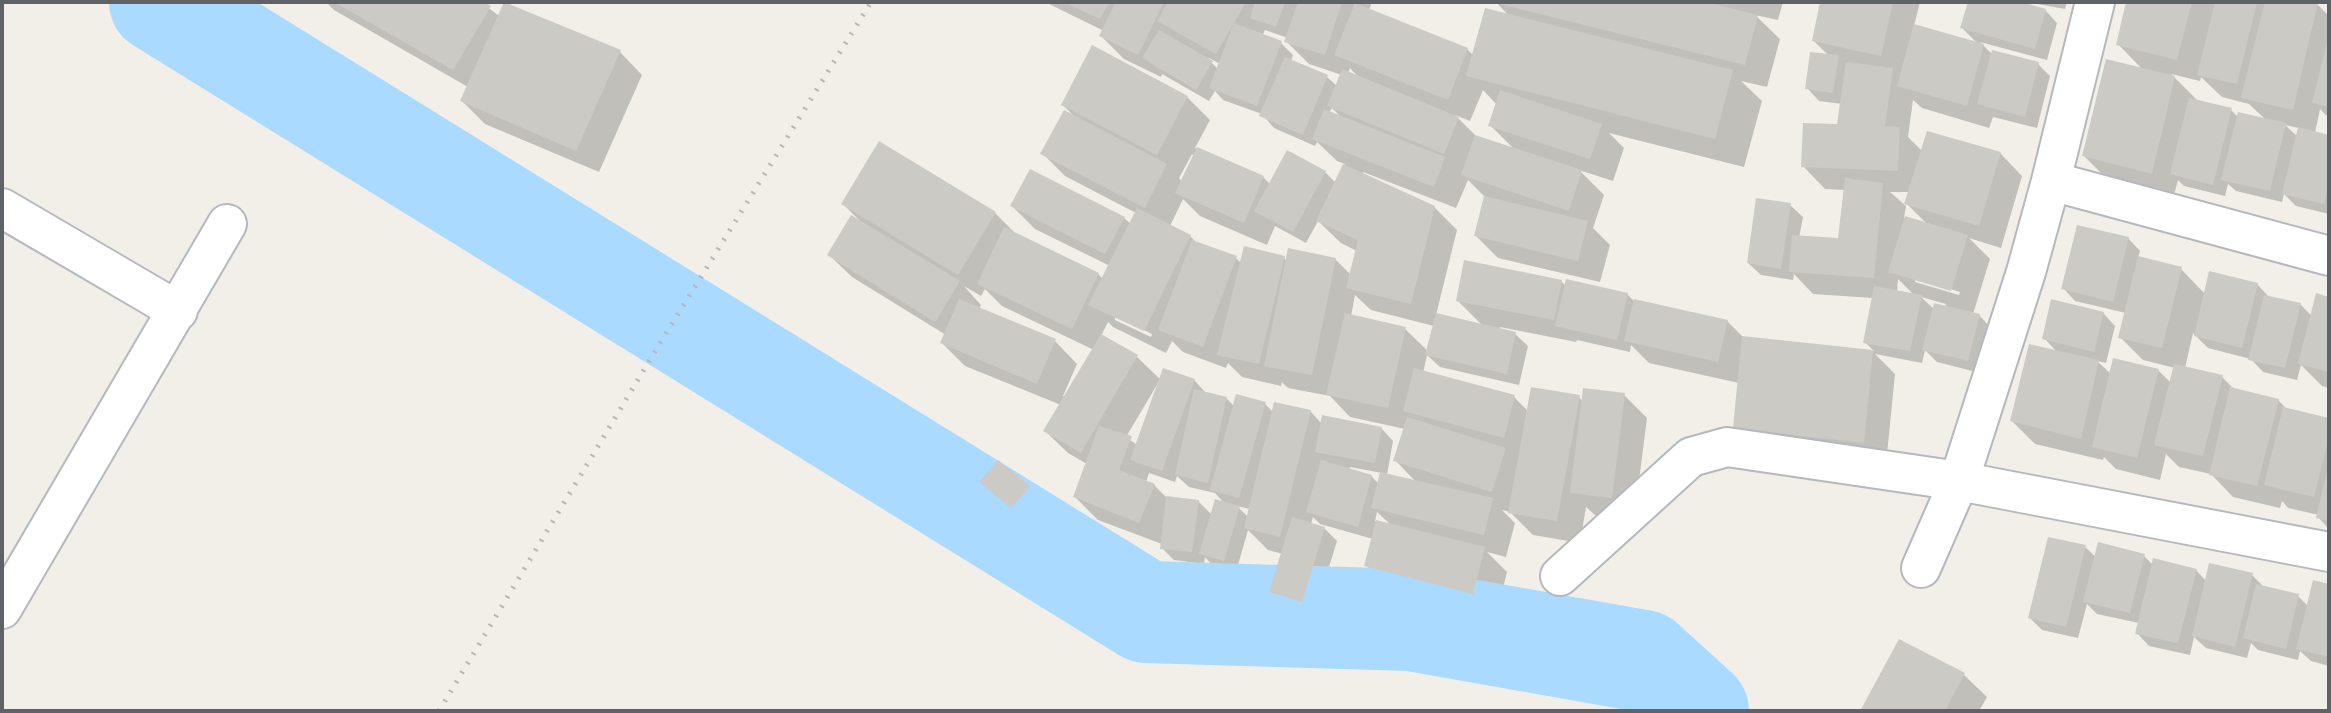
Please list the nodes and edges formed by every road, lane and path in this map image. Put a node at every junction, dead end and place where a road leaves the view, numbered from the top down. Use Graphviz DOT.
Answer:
graph roads {
  1 [pos="2095,2"];
  2 [pos="2051,181"];
  3 [pos="2,208"];
  4 [pos="227,225"];
  5 [pos="2329,256"];
  6 [pos="178,311"];
  7 [pos="1959,481"];
  8 [pos="2329,552"];
  9 [pos="1921,568"];
  10 [pos="1560,576"];
  11 [pos="2,609"];
  1 -- 2 [label="street"];
  2 -- 5 [label="street"];
  2 -- 7 [label="street"];
  3 -- 6 [label="street"];
  4 -- 6 [label="street"];
  6 -- 11 [label="street"];
  7 -- 8 [label="street"];
  7 -- 9 [label="street"];
  7 -- 10 [label="street"];
}
